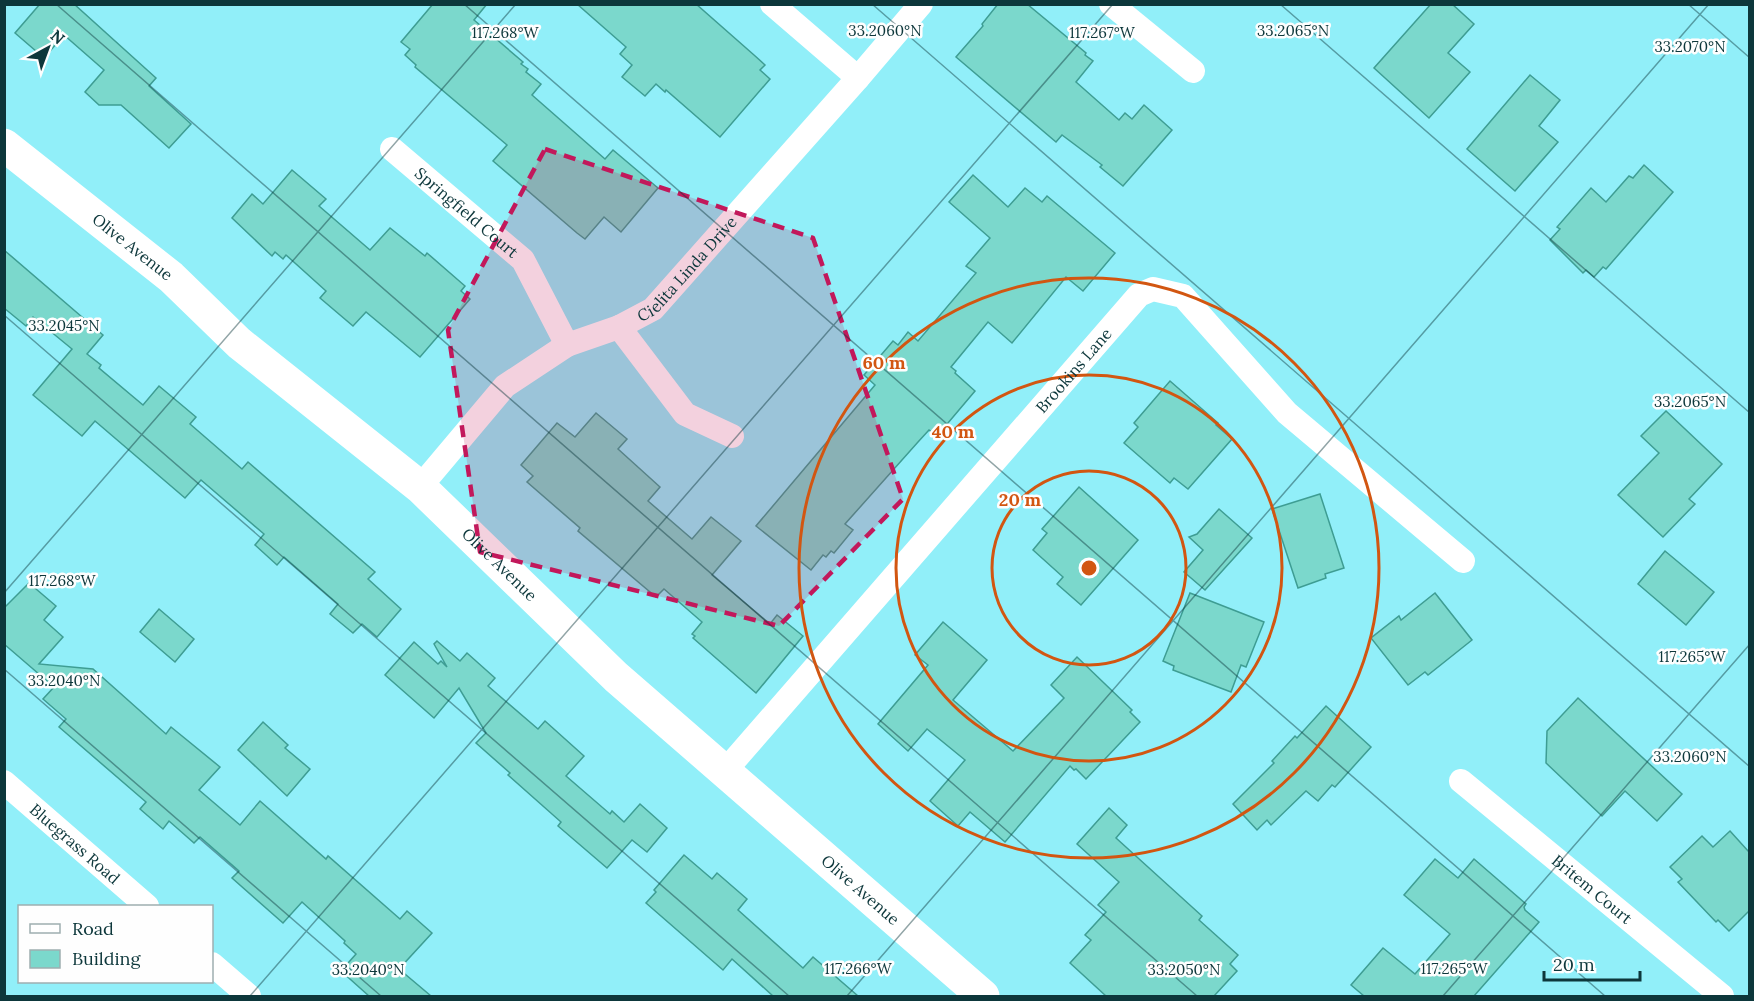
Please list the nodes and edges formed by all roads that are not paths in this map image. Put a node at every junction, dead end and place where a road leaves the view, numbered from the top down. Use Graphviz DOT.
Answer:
graph roads {
  1 [pos="772,4"];
  2 [pos="921,4"];
  3 [pos="1111,4"];
  4 [pos="1192,71"];
  5 [pos="858,78"];
  6 [pos="4,144"];
  7 [pos="392,149"];
  8 [pos="619,327"];
  9 [pos="567,345"];
  10 [pos="732,436"];
  11 [pos="420,488"];
  12 [pos="1463,561"];
  13 [pos="725,771"];
  14 [pos="1461,781"];
  15 [pos="4,782"];
  16 [pos="146,905"];
  17 [pos="213,965"];
  18 [pos="249,996"];
  19 [pos="983,996"];
  20 [pos="1722,996"];
  1 -- 5 [label="street"];
  2 -- 5 [label="street, Cielita Linda Drive"];
  3 -- 4 [label="street"];
  5 -- 8 [label="street, Cielita Linda Drive"];
  6 -- 11 [label="main road, Olive Avenue"];
  7 -- 9 [label="street, Springfield Court"];
  8 -- 9 [label="street, Cielita Linda Drive"];
  8 -- 10 [label="street"];
  9 -- 11 [label="street, Cielita Linda Drive"];
  11 -- 13 [label="main road, Olive Avenue"];
  12 -- 13 [label="street, Brookins Lane"];
  13 -- 19 [label="main road, Olive Avenue"];
  14 -- 20 [label="street, Britem Court"];
  15 -- 16 [label="street, Bluegrass Road"];
  17 -- 18 [label="street"];
}
